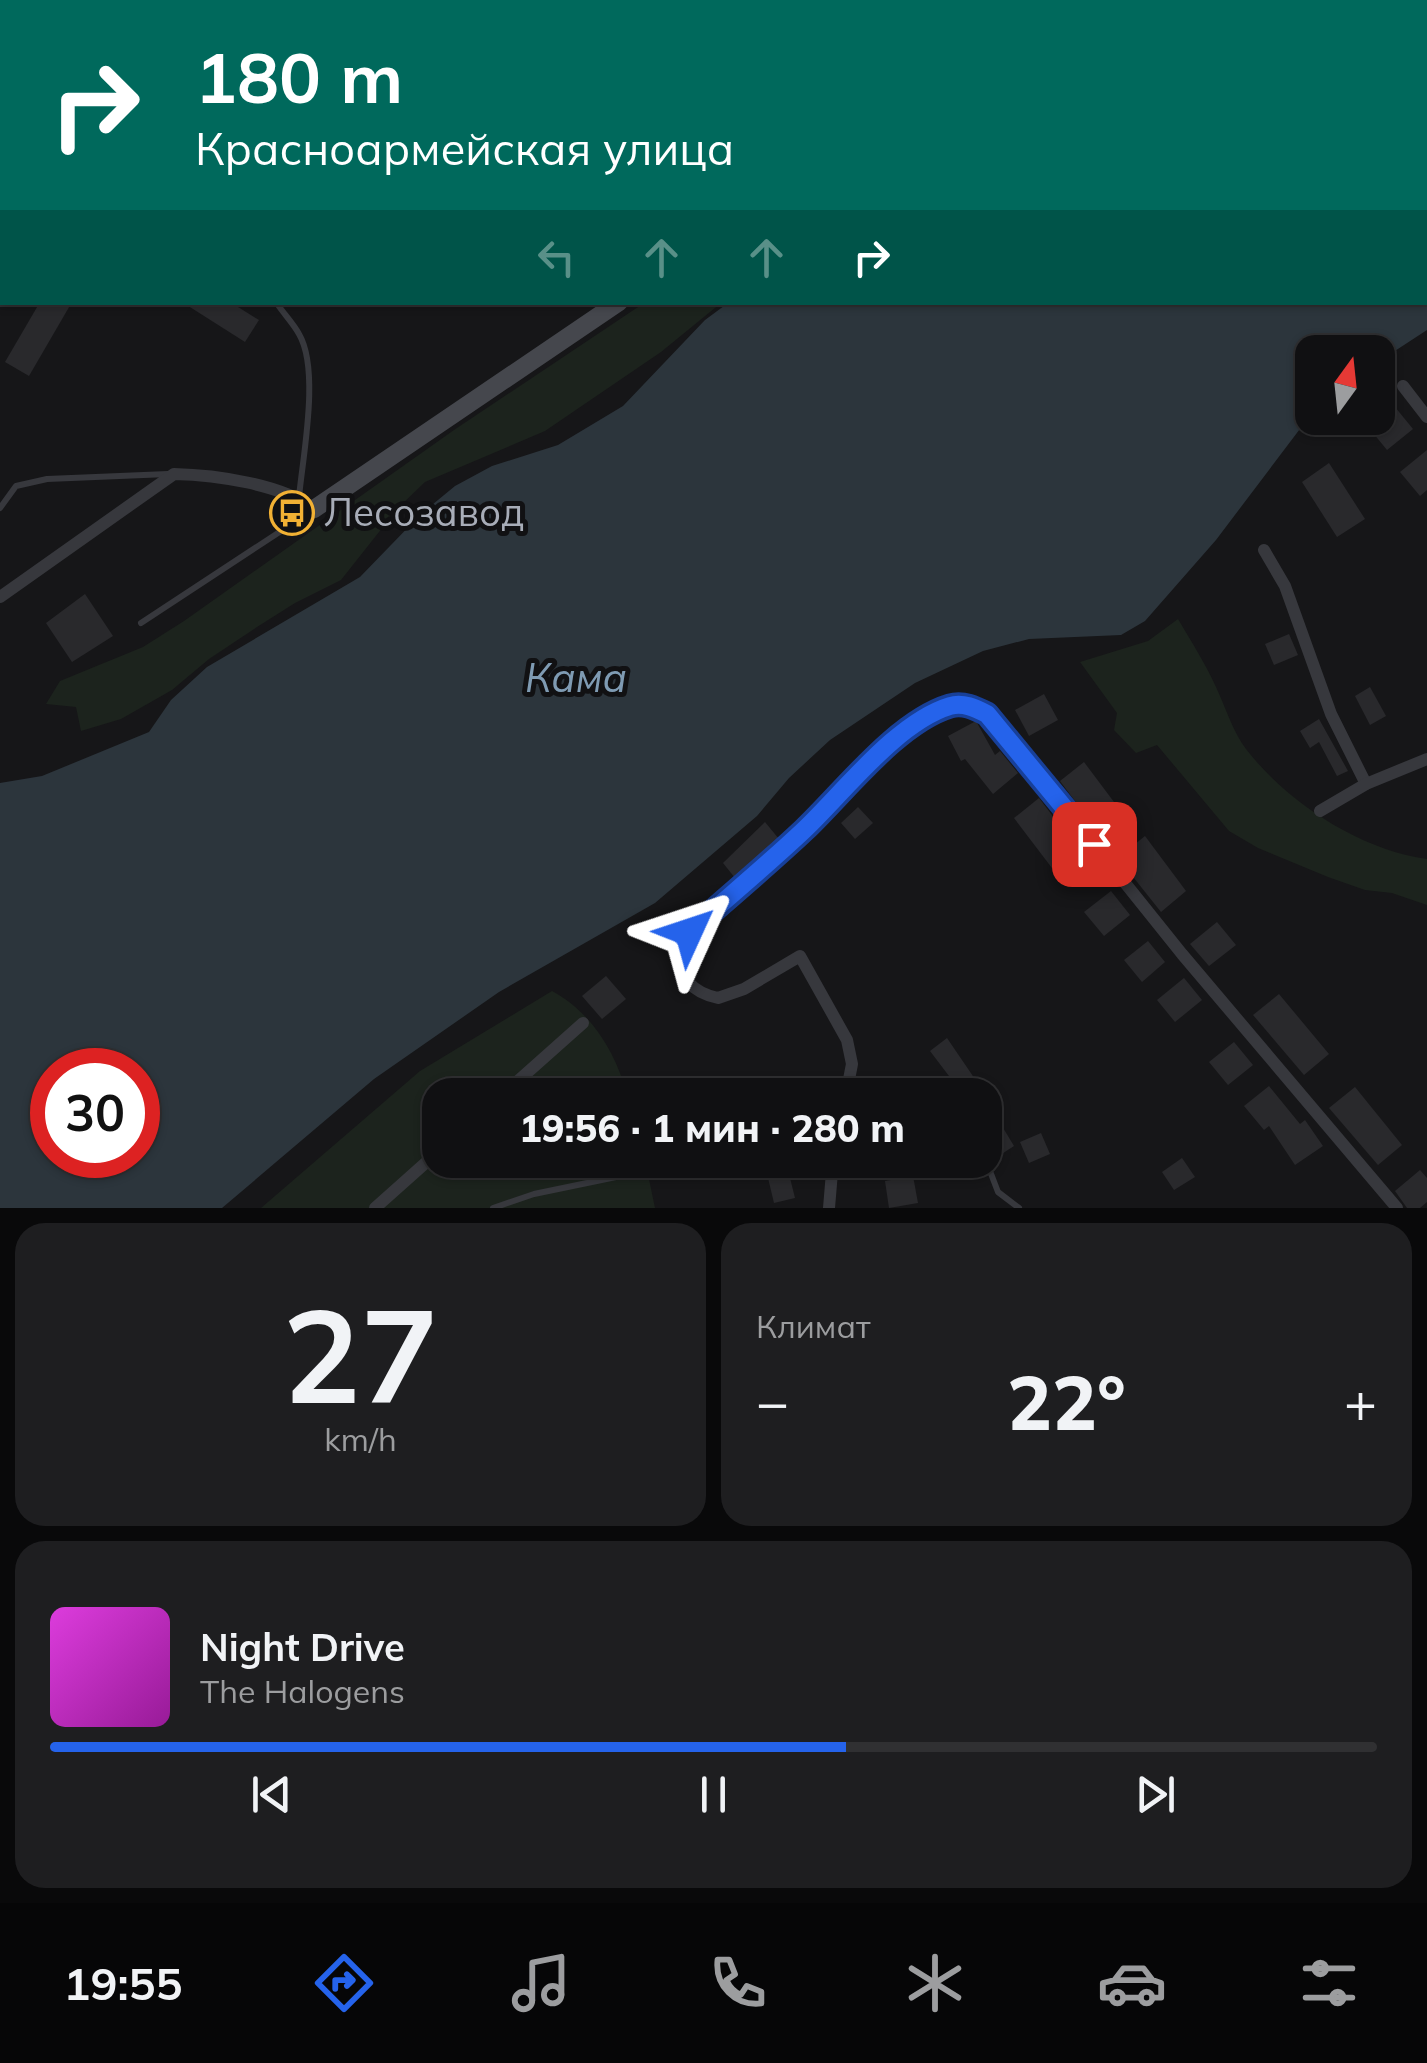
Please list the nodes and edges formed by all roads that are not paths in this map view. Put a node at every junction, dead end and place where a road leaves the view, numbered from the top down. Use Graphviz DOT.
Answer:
graph roads {
  1 [pos="278,305"];
  2 [pos="614,305"];
  3 [pos="1403,386"];
  4 [pos="1427,417"];
  5 [pos="174,474"];
  6 [pos="307,503"];
  7 [pos="0,508"];
  8 [pos="1264,550"];
  9 [pos="0,597"];
  10 [pos="141,623"];
  11 [pos="1427,759"];
  12 [pos="1366,784"];
  13 [pos="1320,811"];
  14 [pos="583,1023"];
  15 [pos="521,1078"];
  16 [pos="849,1078"];
  17 [pos="422,1166"];
  18 [pos="611,1178"];
  19 [pos="832,1178"];
  20 [pos="993,1178"];
  21 [pos="375,1208"];
  22 [pos="493,1208"];
  23 [pos="829,1208"];
  24 [pos="1018,1208"];
  25 [pos="1397,1208"];
  1 -- 6 [label="lane"];
  2 -- 6 [label="street"];
  3 -- 4 [label="street"];
  5 -- 6 [label="street"];
  5 -- 7 [label="lane"];
  5 -- 9 [label="street"];
  6 -- 10 [label="lane"];
  8 -- 12 [label="street"];
  11 -- 12 [label="street"];
  12 -- 13 [label="street"];
  14 -- 15 [label="street"];
  16 -- 25 [label="street"];
  17 -- 21 [label="street"];
  18 -- 22 [label="lane"];
  19 -- 23 [label="street"];
  20 -- 24 [label="lane"];
}
